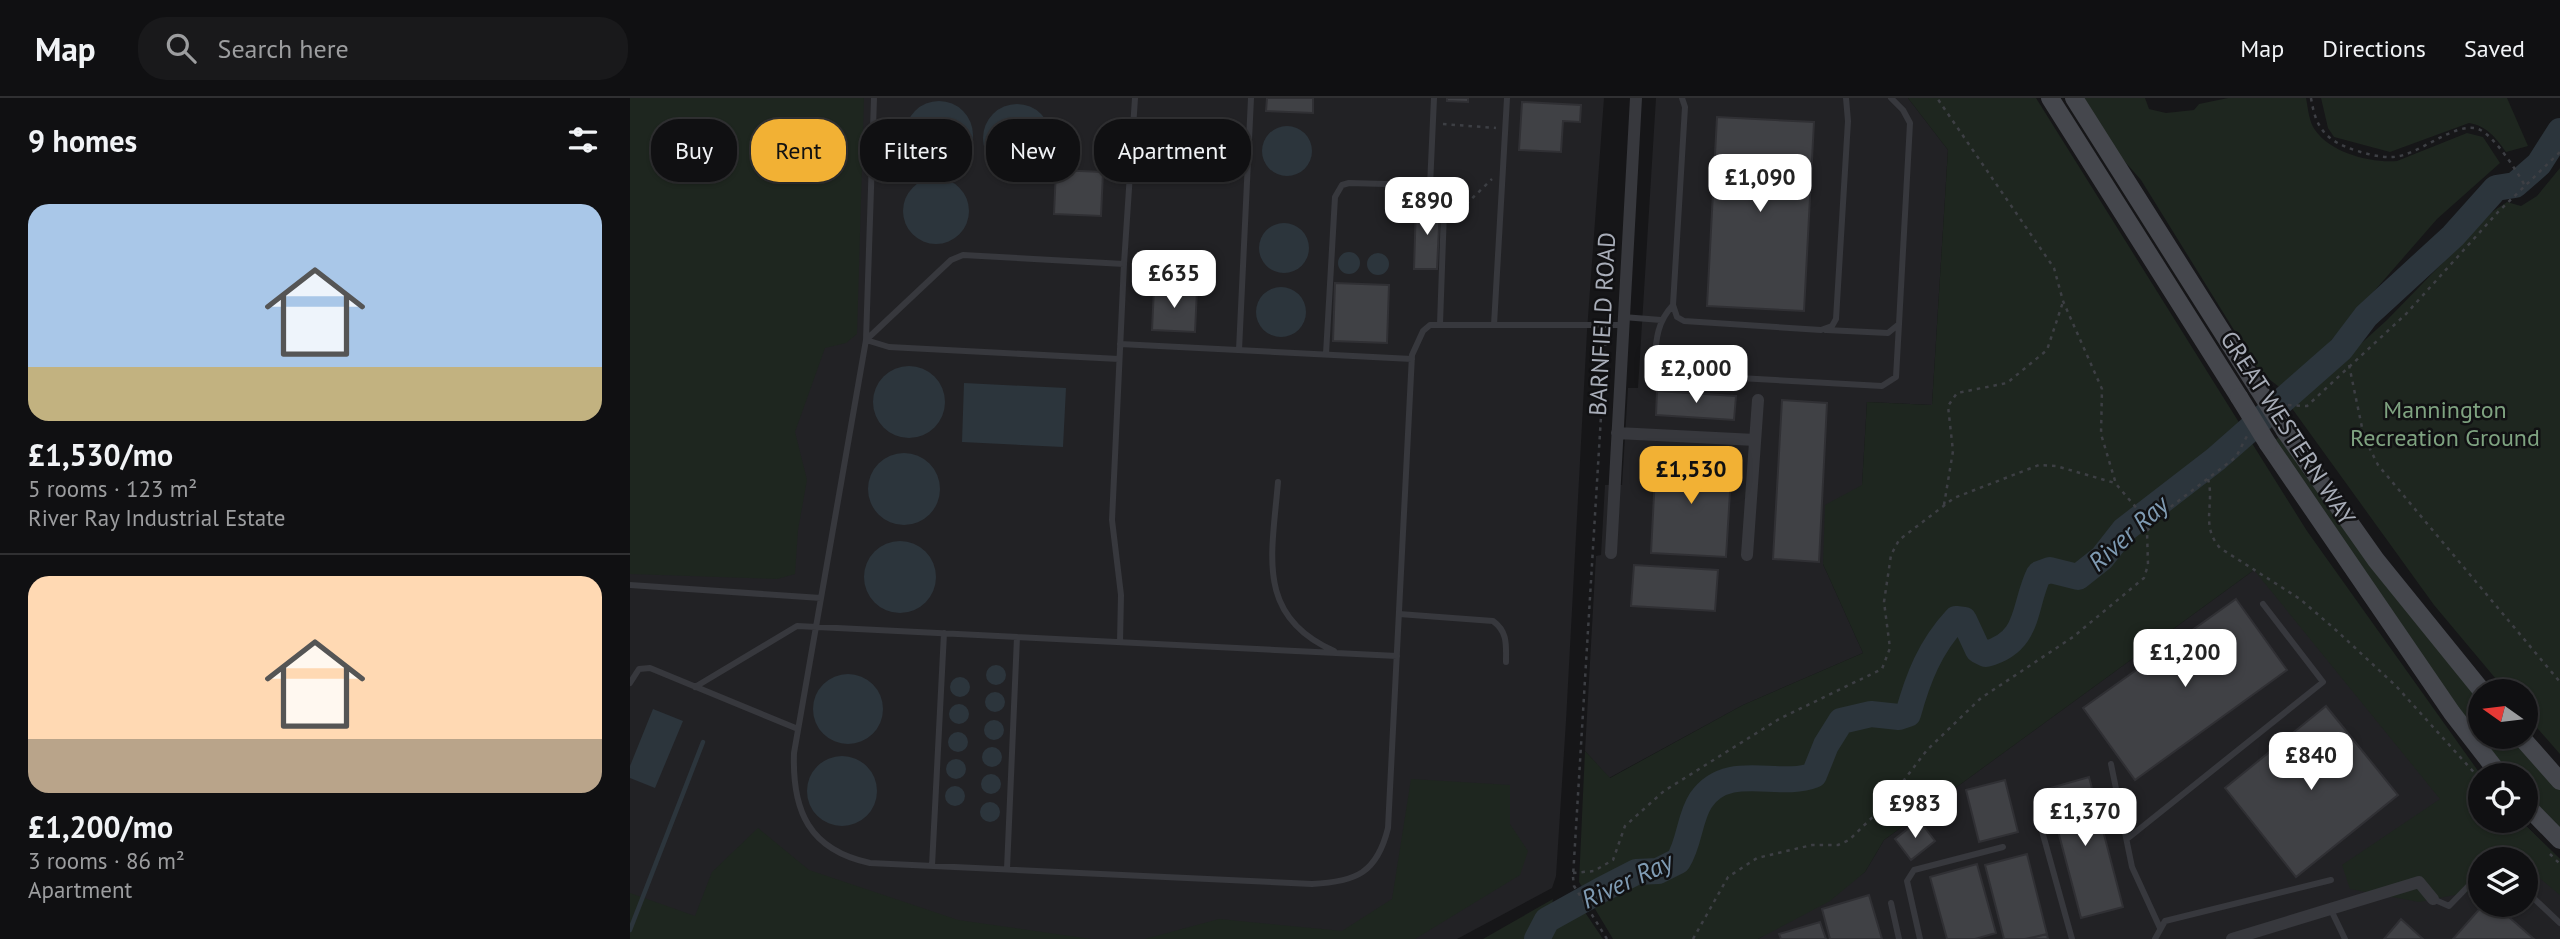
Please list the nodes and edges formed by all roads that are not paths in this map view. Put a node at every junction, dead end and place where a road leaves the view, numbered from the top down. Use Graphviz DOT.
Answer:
graph roads {
  1 [pos="874,98"];
  2 [pos="1135,98"];
  3 [pos="1251,98"];
  4 [pos="1434,98"];
  5 [pos="1507,98"];
  6 [pos="1636,98"];
  7 [pos="1682,98"];
  8 [pos="1846,98"];
  9 [pos="1891,98"];
  10 [pos="2050,98"];
  11 [pos="2074,98"];
  12 [pos="1430,186"];
  13 [pos="1124,264"];
  14 [pos="1673,305"];
  15 [pos="1661,320"];
  16 [pos="1623,321"];
  17 [pos="1440,324"];
  18 [pos="1899,324"];
  19 [pos="1494,325"];
  20 [pos="1821,330"];
  21 [pos="866,340"];
  22 [pos="1120,344"];
  23 [pos="1239,350"];
  24 [pos="1326,354"];
  25 [pos="1119,359"];
  26 [pos="1412,359"];
  27 [pos="1758,400"];
  28 [pos="1617,433"];
  29 [pos="1755,440"];
  30 [pos="1278,482"];
  31 [pos="1611,553"];
  32 [pos="1747,555"];
  33 [pos="630,585"];
  34 [pos="821,597"];
  35 [pos="2263,604"];
  36 [pos="1399,614"];
  37 [pos="816,627"];
  38 [pos="944,633"];
  39 [pos="1017,637"];
  40 [pos="1120,642"];
  41 [pos="1339,653"];
  42 [pos="1397,656"];
  43 [pos="1506,662"];
  44 [pos="2472,679"];
  45 [pos="630,683"];
  46 [pos="695,687"];
  47 [pos="798,729"];
  48 [pos="2532,749"];
  49 [pos="2491,763"];
  50 [pos="2111,764"];
  51 [pos="2560,780"];
  52 [pos="2538,817"];
  53 [pos="2042,831"];
  54 [pos="2127,839"];
  55 [pos="2560,840"];
  56 [pos="2003,847"];
  57 [pos="932,866"];
  58 [pos="1007,869"];
  59 [pos="2331,880"];
  60 [pos="2468,886"];
  61 [pos="2433,899"];
  62 [pos="2538,902"];
  63 [pos="1891,903"];
  64 [pos="2331,910"];
  65 [pos="2560,923"];
  66 [pos="2160,928"];
  67 [pos="2249,937"];
  68 [pos="1899,939"];
  69 [pos="1920,939"];
  70 [pos="2072,939"];
  71 [pos="2155,939"];
  72 [pos="2232,939"];
  73 [pos="2344,939"];
  1 -- 21 [label="lane"];
  2 -- 13 [label="lane"];
  3 -- 23 [label="lane"];
  4 -- 12 [label="lane"];
  5 -- 19 [label="lane"];
  6 -- 16 [label="street, BARNFIELD ROAD"];
  7 -- 14 [label="lane"];
  8 -- 20 [label="lane"];
  9 -- 18 [label="lane"];
  10 -- 49 [label="main road, GREAT WESTERN WAY, bridge"];
  11 -- 44 [label="main road, GREAT WESTERN WAY, bridge"];
  12 -- 17 [label="lane"];
  12 -- 24 [label="lane"];
  13 -- 21 [label="lane"];
  13 -- 22 [label="lane"];
  14 -- 15 [label="lane"];
  14 -- 20 [label="lane"];
  15 -- 16 [label="lane"];
  15 -- 18 [label="lane"];
  16 -- 19 [label="lane"];
  16 -- 28 [label="street, BARNFIELD ROAD"];
  17 -- 19 [label="lane"];
  17 -- 26 [label="lane"];
  18 -- 20 [label="lane"];
  21 -- 25 [label="lane"];
  21 -- 34 [label="lane"];
  22 -- 23 [label="lane"];
  22 -- 25 [label="lane"];
  23 -- 24 [label="lane"];
  24 -- 26 [label="lane"];
  25 -- 40 [label="lane"];
  26 -- 36 [label="lane"];
  27 -- 29 [label="street"];
  28 -- 29 [label="street"];
  28 -- 31 [label="street, BARNFIELD ROAD"];
  29 -- 32 [label="street"];
  30 -- 41 [label="lane"];
  33 -- 34 [label="lane"];
  34 -- 37 [label="lane"];
  35 -- 54 [label="lane"];
  36 -- 42 [label="lane"];
  36 -- 43 [label="lane"];
  37 -- 38 [label="lane"];
  37 -- 46 [label="lane"];
  37 -- 47 [label="lane"];
  38 -- 39 [label="lane"];
  38 -- 57 [label="lane"];
  39 -- 40 [label="lane"];
  39 -- 58 [label="lane"];
  40 -- 41 [label="lane"];
  41 -- 42 [label="lane"];
  42 -- 58 [label="lane"];
  45 -- 46 [label="lane"];
  46 -- 47 [label="lane"];
  47 -- 57 [label="lane"];
  48 -- 51 [label="main road"];
  50 -- 54 [label="lane"];
  52 -- 55 [label="main road"];
  53 -- 70 [label="lane"];
  54 -- 66 [label="lane"];
  56 -- 69 [label="lane"];
  57 -- 58 [label="lane"];
  59 -- 66 [label="lane"];
  60 -- 61 [label="lane"];
  61 -- 64 [label="street"];
  62 -- 65 [label="lane"];
  63 -- 68 [label="lane"];
  64 -- 67 [label="street"];
  64 -- 73 [label="lane"];
  66 -- 71 [label="lane"];
  67 -- 72 [label="street"];
}
